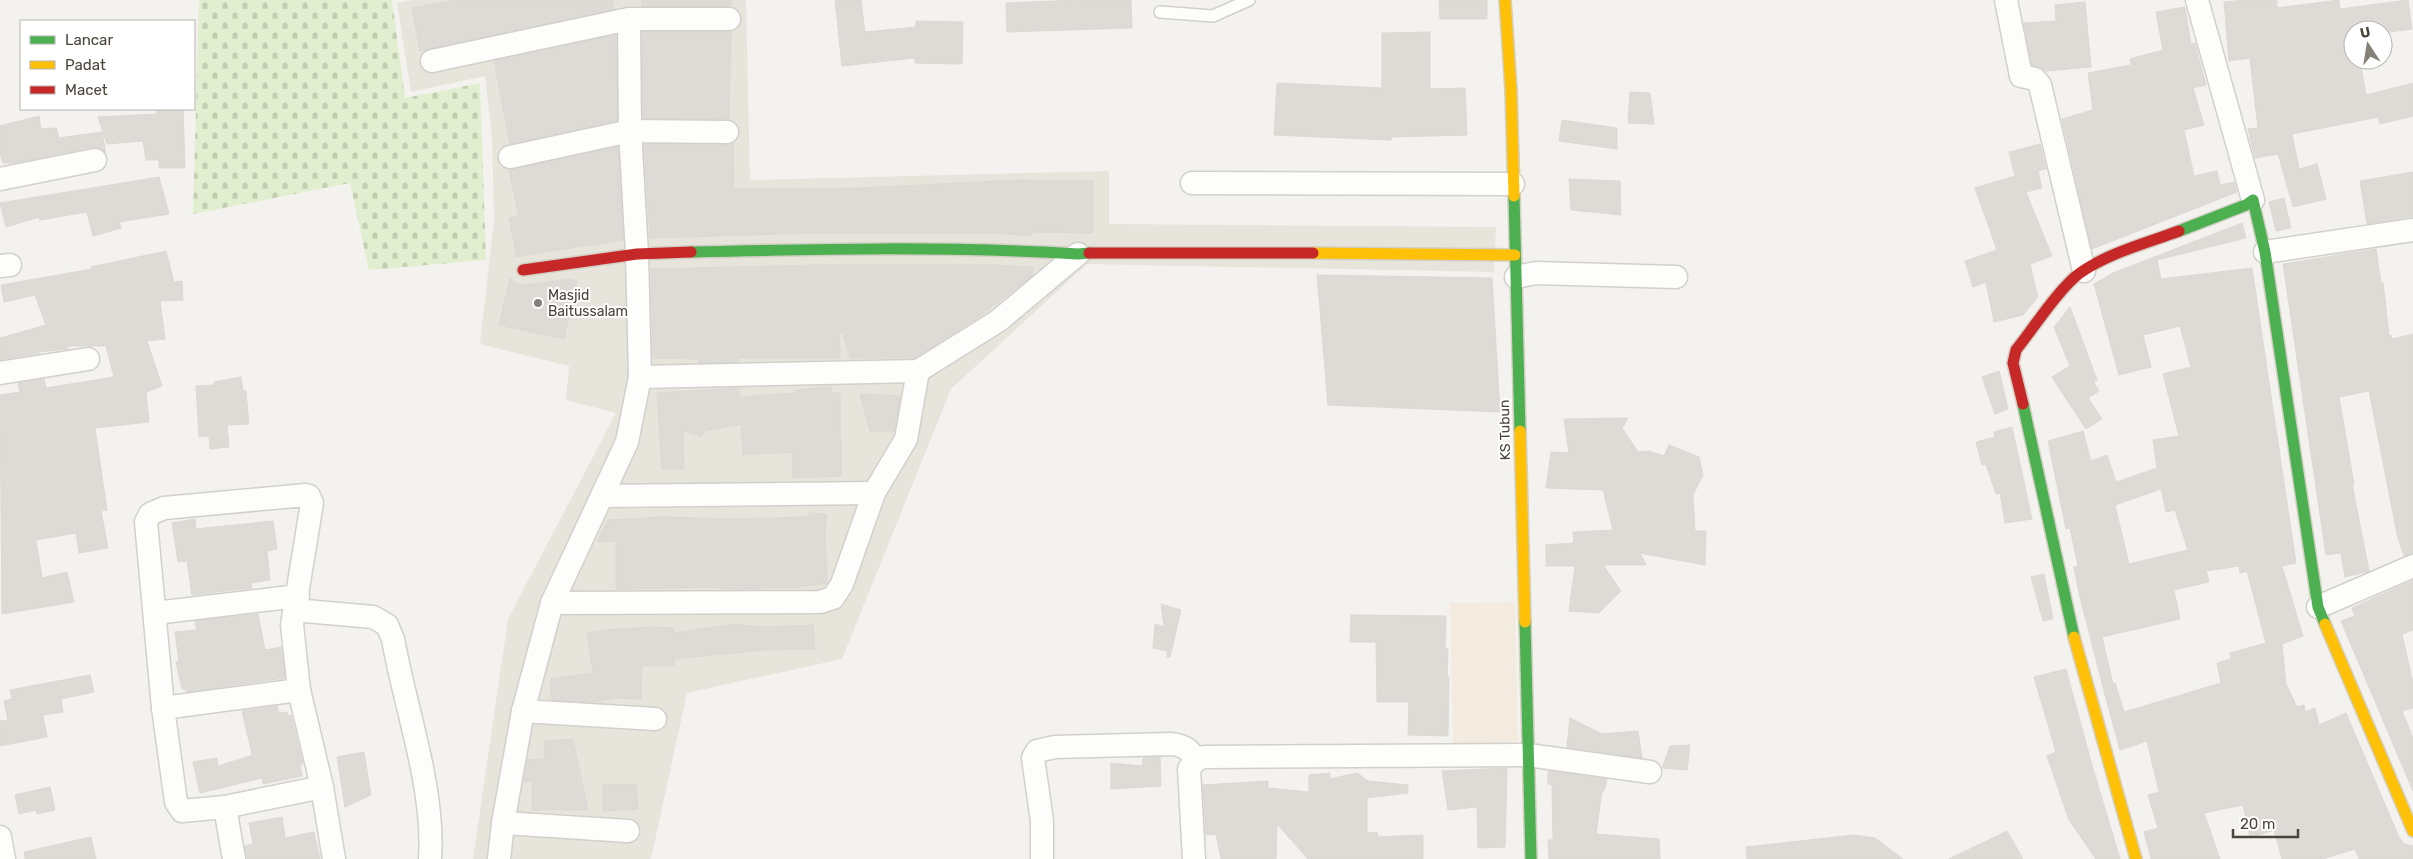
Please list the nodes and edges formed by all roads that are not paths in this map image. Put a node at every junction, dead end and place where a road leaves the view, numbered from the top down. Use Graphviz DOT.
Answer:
graph roads {
  1 [pos="1249,0"];
  2 [pos="1505,0"];
  3 [pos="2006,0"];
  4 [pos="2197,0"];
  5 [pos="1160,12"];
  6 [pos="629,19"];
  7 [pos="728,19"];
  8 [pos="432,62"];
  9 [pos="630,131"];
  10 [pos="727,132"];
  11 [pos="510,157"];
  12 [pos="95,160"];
  13 [pos="0,179"];
  14 [pos="1192,183"];
  15 [pos="1513,184"];
  16 [pos="2253,200"];
  17 [pos="2413,230"];
  18 [pos="2265,252"];
  19 [pos="638,254"];
  20 [pos="1078,254"];
  21 [pos="1516,266"];
  22 [pos="523,270"];
  23 [pos="2084,271"];
  24 [pos="1676,277"];
  25 [pos="88,358"];
  26 [pos="918,371"];
  27 [pos="0,373"];
  28 [pos="640,377"];
  29 [pos="874,493"];
  30 [pos="602,496"];
  31 [pos="2413,566"];
  32 [pos="296,603"];
  33 [pos="552,603"];
  34 [pos="2318,607"];
  35 [pos="155,613"];
  36 [pos="299,690"];
  37 [pos="163,708"];
  38 [pos="523,711"];
  39 [pos="655,719"];
  40 [pos="1528,755"];
  41 [pos="1196,760"];
  42 [pos="1650,772"];
  43 [pos="322,787"];
  44 [pos="225,807"];
  45 [pos="503,823"];
  46 [pos="628,831"];
  47 [pos="2413,831"];
  48 [pos="0,837"];
  49 [pos="4,859"];
  50 [pos="234,859"];
  51 [pos="334,859"];
  52 [pos="430,859"];
  53 [pos="499,859"];
  54 [pos="1042,859"];
  55 [pos="1194,859"];
  56 [pos="1531,859"];
  57 [pos="2136,859"];
  1 -- 5 [label="lane"];
  2 -- 15 [label="street, KS Tubun"];
  3 -- 23 [label="street"];
  4 -- 16 [label="street"];
  6 -- 7 [label="street"];
  6 -- 8 [label="street"];
  6 -- 9 [label="street"];
  9 -- 10 [label="street"];
  9 -- 11 [label="street"];
  9 -- 19 [label="street"];
  12 -- 13 [label="street"];
  14 -- 15 [label="street"];
  15 -- 21 [label="street, KS Tubun"];
  16 -- 18 [label="street"];
  16 -- 23 [label="street"];
  17 -- 18 [label="street"];
  18 -- 34 [label="street"];
  19 -- 20 [label="street"];
  19 -- 22 [label="street"];
  19 -- 28 [label="street"];
  20 -- 21 [label="street"];
  20 -- 26 [label="street"];
  21 -- 24 [label="street"];
  21 -- 40 [label="street, KS Tubun"];
  23 -- 57 [label="street"];
  25 -- 27 [label="street"];
  26 -- 28 [label="street"];
  26 -- 29 [label="street"];
  28 -- 30 [label="street"];
  29 -- 30 [label="street"];
  29 -- 33 [label="street"];
  30 -- 33 [label="street"];
  31 -- 34 [label="street"];
  32 -- 35 [label="street"];
  32 -- 35 [label="street"];
  32 -- 36 [label="street"];
  32 -- 52 [label="street"];
  33 -- 38 [label="street"];
  34 -- 47 [label="street"];
  35 -- 37 [label="street"];
  36 -- 37 [label="street"];
  36 -- 43 [label="street"];
  37 -- 44 [label="street"];
  38 -- 39 [label="street"];
  38 -- 45 [label="street"];
  40 -- 41 [label="street"];
  40 -- 42 [label="street"];
  40 -- 56 [label="street, KS Tubun"];
  41 -- 54 [label="street"];
  41 -- 55 [label="street"];
  43 -- 44 [label="street"];
  43 -- 51 [label="street"];
  44 -- 50 [label="street"];
  45 -- 46 [label="street"];
  45 -- 53 [label="street"];
  48 -- 49 [label="street"];
}
